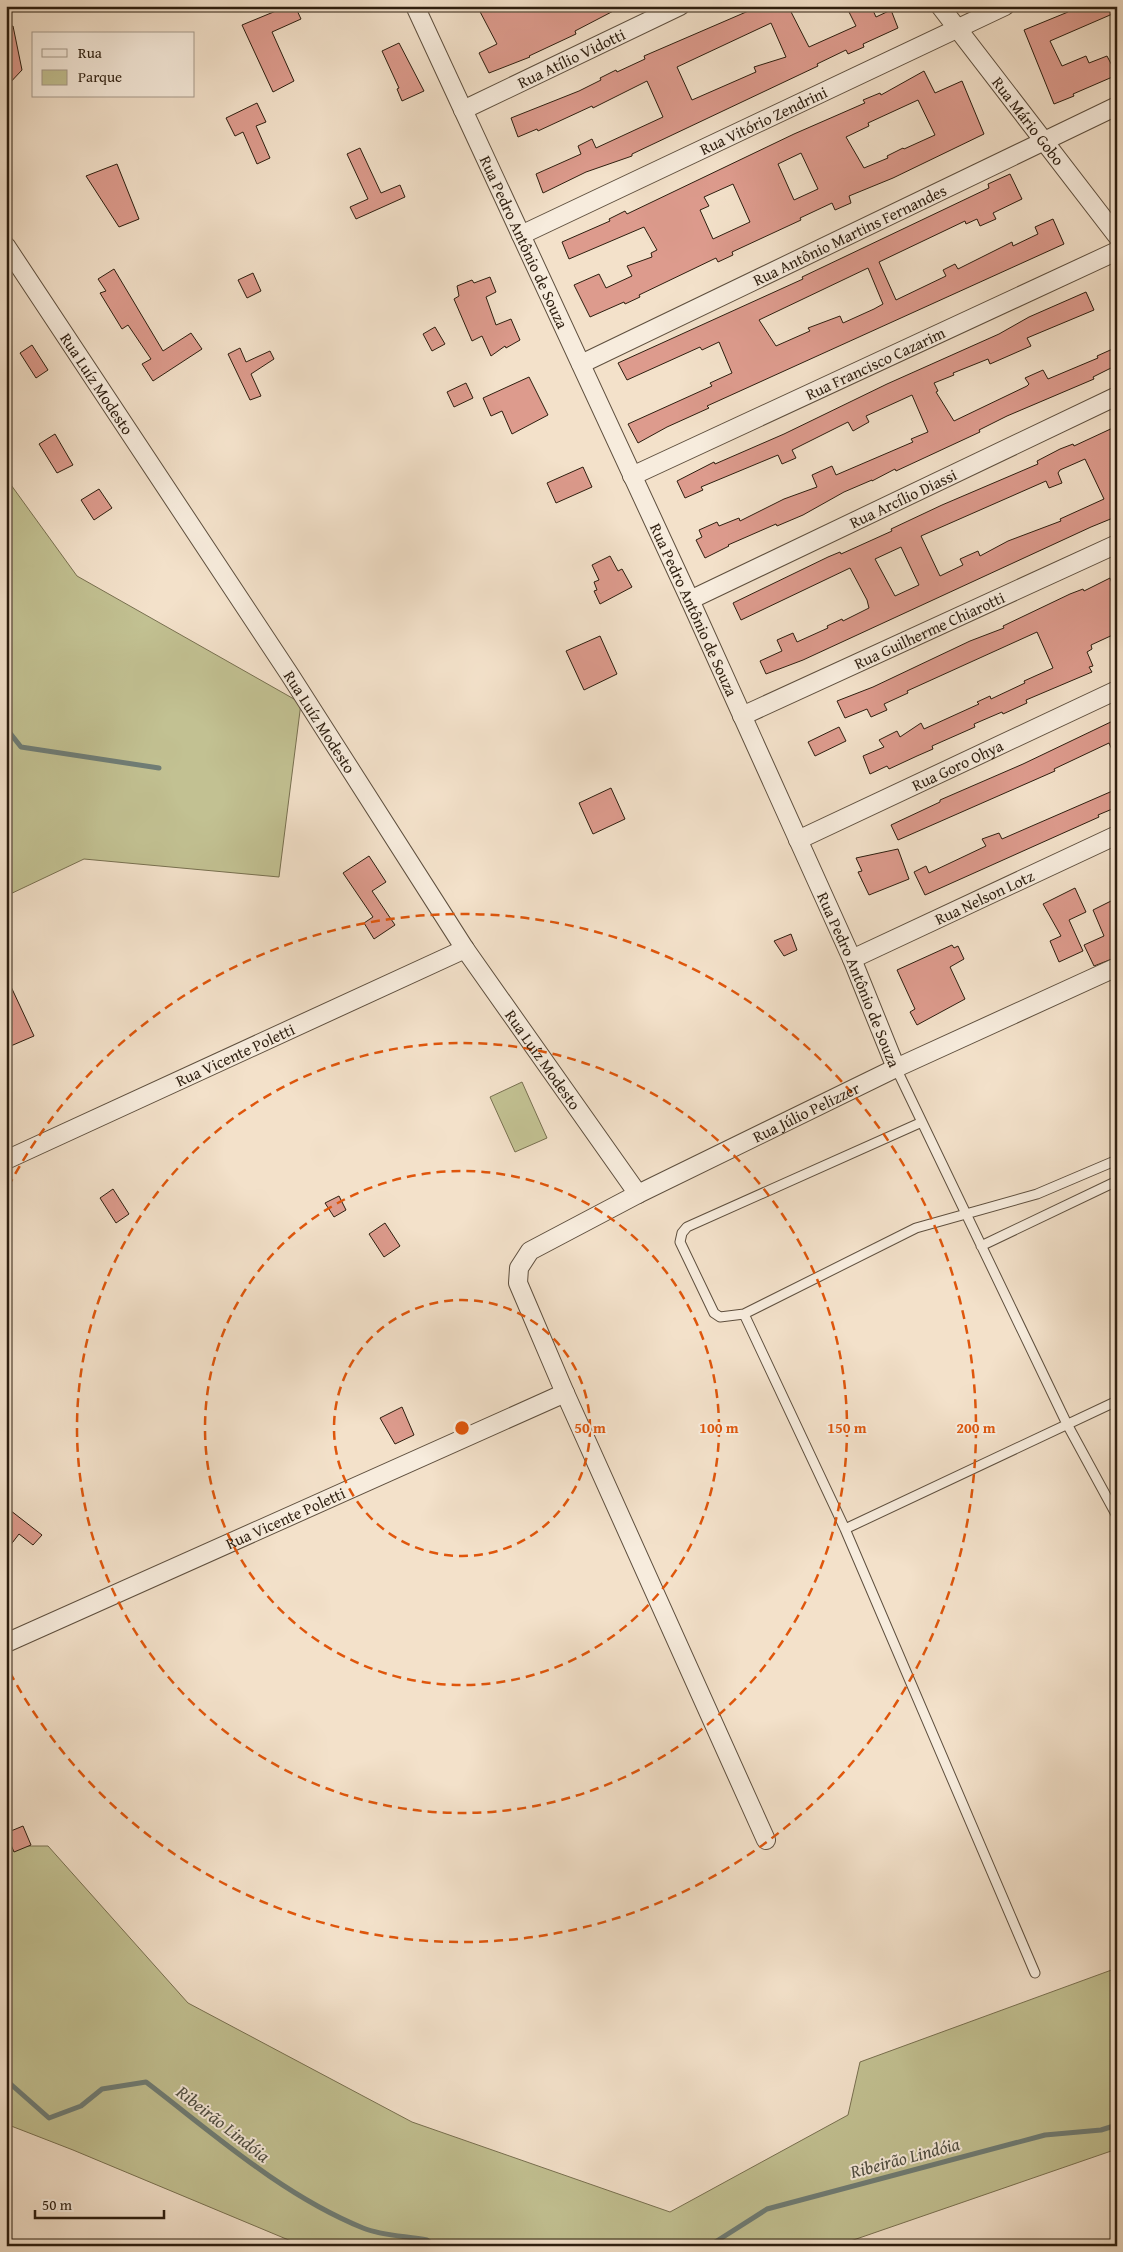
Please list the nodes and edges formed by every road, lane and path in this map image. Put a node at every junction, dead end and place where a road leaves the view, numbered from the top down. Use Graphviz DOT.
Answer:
graph roads {
  1 [pos="415,6"];
  2 [pos="680,6"];
  3 [pos="940,6"];
  4 [pos="1005,6"];
  5 [pos="958,28"];
  6 [pos="1117,106"];
  7 [pos="463,110"];
  8 [pos="1043,141"];
  9 [pos="521,235"];
  10 [pos="1117,236"];
  11 [pos="6,246"];
  12 [pos="1117,251"];
  13 [pos="581,364"];
  14 [pos="1117,396"];
  15 [pos="632,476"];
  16 [pos="1117,544"];
  17 [pos="690,600"];
  18 [pos="1117,690"];
  19 [pos="742,716"];
  20 [pos="1117,835"];
  21 [pos="798,840"];
  22 [pos="465,949"];
  23 [pos="852,959"];
  24 [pos="1117,967"];
  25 [pos="896,1068"];
  26 [pos="922,1122"];
  27 [pos="6,1160"];
  28 [pos="1117,1160"];
  29 [pos="1117,1181"];
  30 [pos="638,1194"];
  31 [pos="966,1215"];
  32 [pos="981,1246"];
  33 [pos="744,1314"];
  34 [pos="565,1393"];
  35 [pos="1117,1401"];
  36 [pos="1067,1424"];
  37 [pos="1115,1512"];
  38 [pos="845,1529"];
  39 [pos="6,1644"];
  40 [pos="766,1840"];
  41 [pos="1035,1973"];
  1 -- 7 [label="street, Rua Pedro Antônio de Souza"];
  2 -- 7 [label="street, Rua Atílio Vidotti"];
  3 -- 5 [label="street, Rua Mário Gobo"];
  4 -- 5 [label="street, Rua Vitório Zendrini"];
  5 -- 8 [label="street, Rua Mário Gobo"];
  5 -- 9 [label="street, Rua Vitório Zendrini"];
  6 -- 8 [label="street, Rua Antônio Martins Fernandes"];
  7 -- 9 [label="street, Rua Pedro Antônio de Souza"];
  8 -- 10 [label="street, Rua Mário Gobo"];
  8 -- 13 [label="street, Rua Antônio Martins Fernandes"];
  9 -- 13 [label="street, Rua Pedro Antônio de Souza"];
  11 -- 22 [label="street, Rua Luíz Modesto"];
  12 -- 15 [label="street, Rua Francisco Cazarim"];
  13 -- 15 [label="street, Rua Pedro Antônio de Souza"];
  14 -- 17 [label="street, Rua Arcílio Diassi"];
  15 -- 17 [label="street, Rua Pedro Antônio de Souza"];
  16 -- 19 [label="street, Rua Guilherme Chiarotti"];
  17 -- 19 [label="street, Rua Pedro Antônio de Souza"];
  18 -- 21 [label="street, Rua Goro Ohya"];
  19 -- 21 [label="street, Rua Pedro Antônio de Souza"];
  20 -- 23 [label="street, Rua Nelson Lotz"];
  21 -- 23 [label="street, Rua Pedro Antônio de Souza"];
  22 -- 27 [label="street, Rua Vicente Poletti"];
  22 -- 30 [label="street, Rua Luíz Modesto"];
  23 -- 25 [label="street, Rua Pedro Antônio de Souza"];
  24 -- 25 [label="street, Rua Júlio Pelizzer"];
  25 -- 26 [label="lane, Rua Pedro Antônio de Souza"];
  25 -- 30 [label="street, Rua Júlio Pelizzer"];
  26 -- 31 [label="lane, Rua Pedro Antônio de Souza"];
  26 -- 33 [label="lane"];
  28 -- 31 [label="lane"];
  29 -- 32 [label="lane"];
  30 -- 34 [label="street, Rua Júlio Pelizzer"];
  31 -- 32 [label="lane, Rua Pedro Antônio de Souza"];
  31 -- 33 [label="lane"];
  32 -- 36 [label="lane, Rua Pedro Antônio de Souza"];
  33 -- 38 [label="lane"];
  34 -- 39 [label="street, Rua Vicente Poletti"];
  34 -- 40 [label="street"];
  35 -- 36 [label="lane"];
  36 -- 37 [label="lane, Rua Pedro Antônio de Souza"];
  36 -- 38 [label="lane"];
  38 -- 41 [label="lane"];
}
